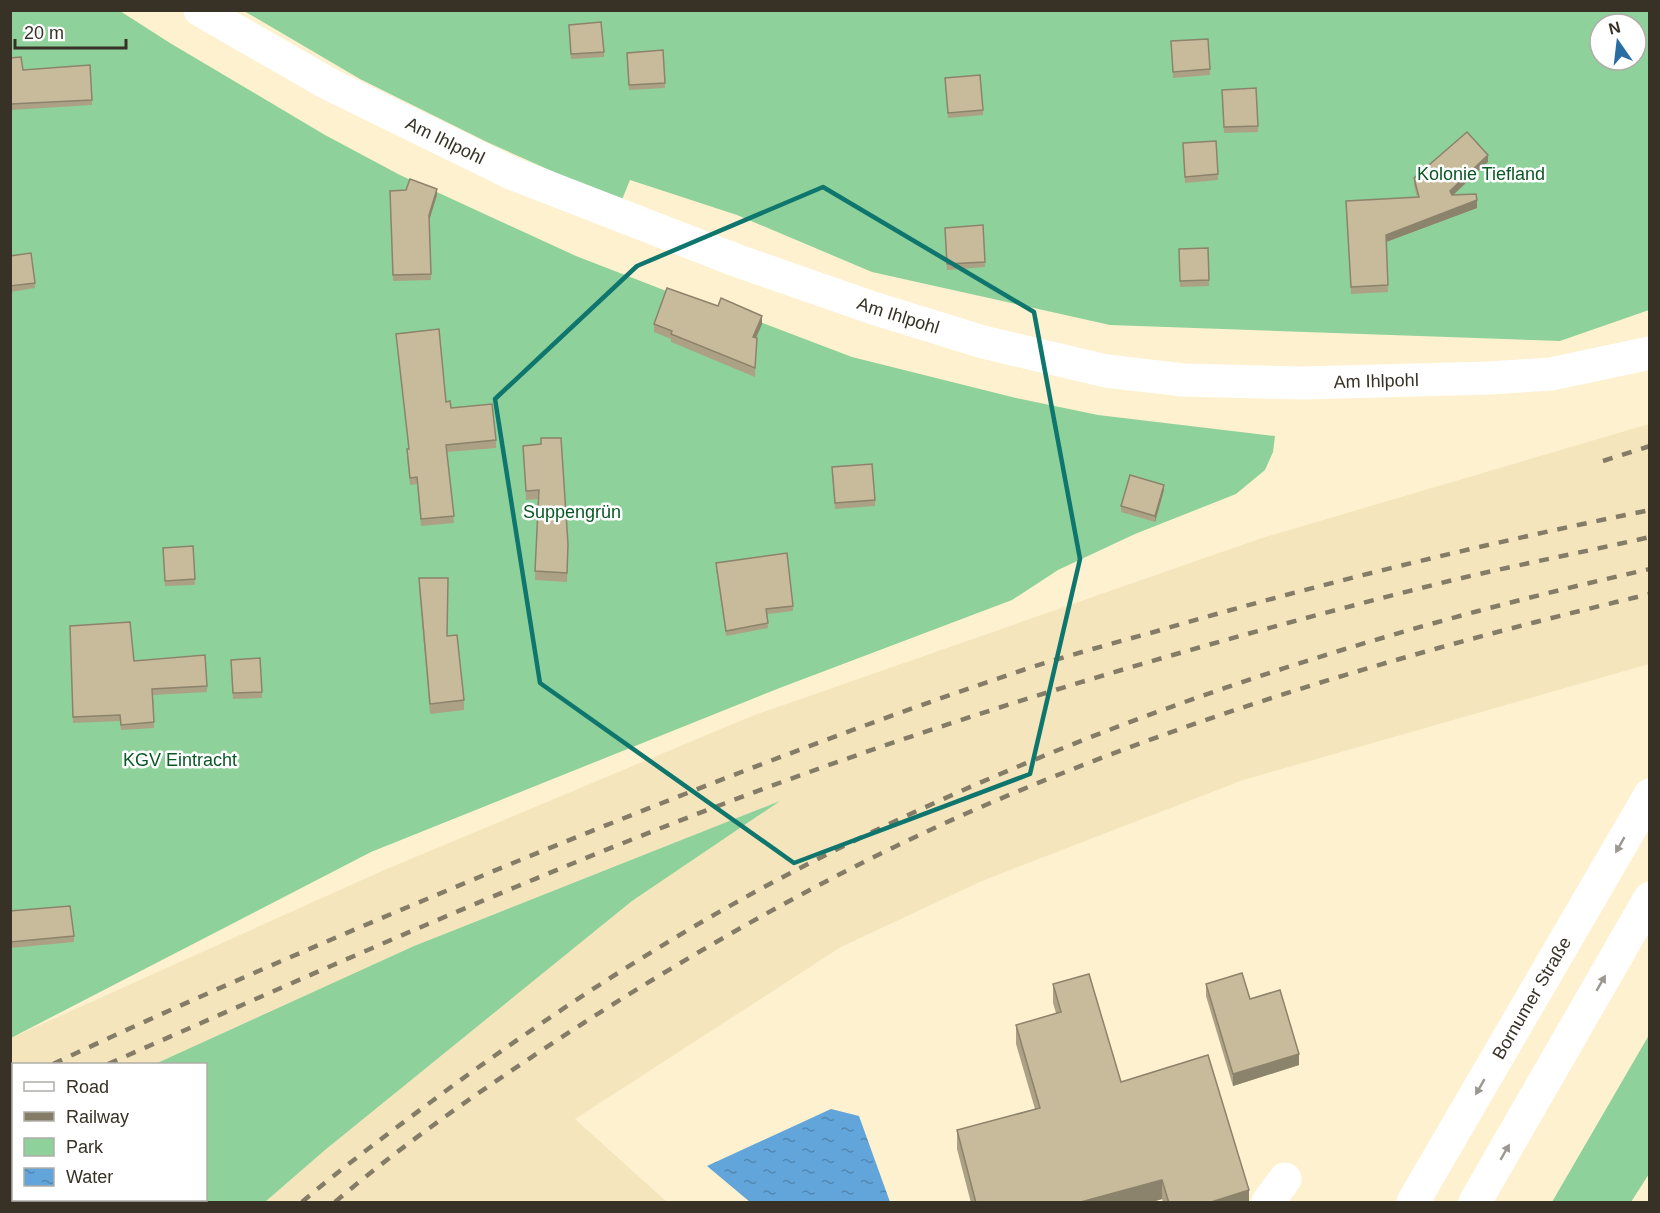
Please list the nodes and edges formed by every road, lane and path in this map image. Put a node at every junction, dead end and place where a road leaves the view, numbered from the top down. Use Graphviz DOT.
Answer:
graph roads {
  1 [pos="200,10"];
  2 [pos="1650,353"];
  3 [pos="1650,795"];
  4 [pos="1650,898"];
  5 [pos="1413,1203"];
  6 [pos="1475,1203"];
  1 -- 2 [label="main road, Am Ihlpohl"];
  3 -- 5 [label="main road, Bornumer Straße, one-way"];
  6 -- 4 [label="main road, one-way"];
}
